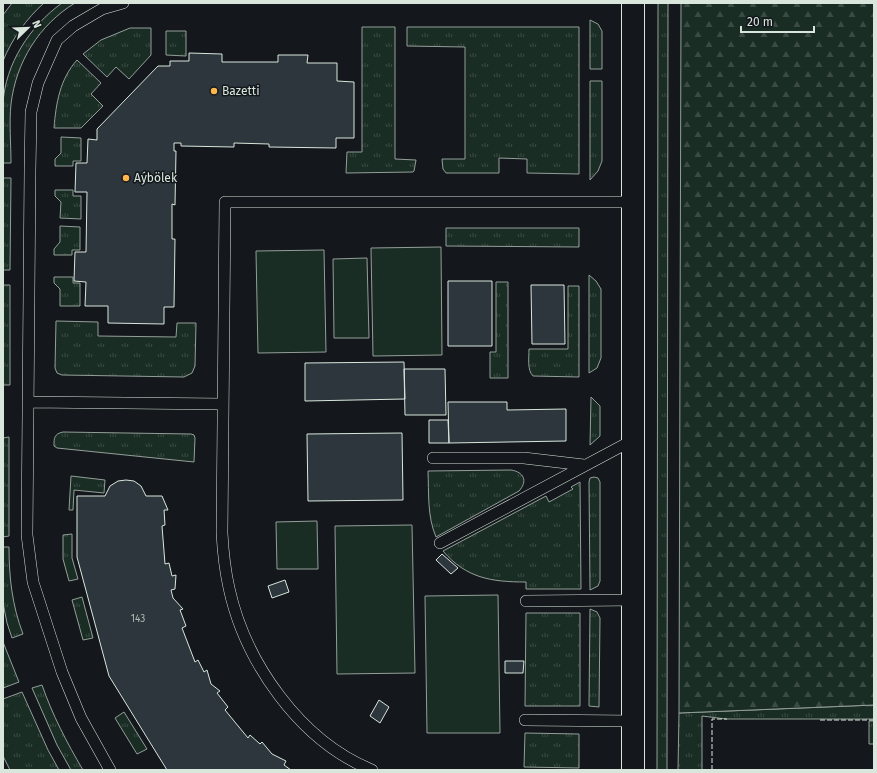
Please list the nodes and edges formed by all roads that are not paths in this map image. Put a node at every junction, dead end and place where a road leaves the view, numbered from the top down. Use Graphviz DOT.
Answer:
graph roads {
  1 [pos="124,3"];
  2 [pos="633,3"];
  3 [pos="632,202"];
  4 [pos="28,402"];
  5 [pos="223,404"];
  6 [pos="633,440"];
  7 [pos="433,458"];
  8 [pos="584,465"];
  9 [pos="440,543"];
  10 [pos="633,600"];
  11 [pos="526,601"];
  12 [pos="525,720"];
  13 [pos="633,721"];
  14 [pos="110,770"];
  15 [pos="372,770"];
  16 [pos="633,770"];
  1 -- 4 [label="lane"];
  2 -- 3 [label="street"];
  3 -- 5 [label="lane"];
  3 -- 6 [label="street"];
  4 -- 5 [label="lane"];
  4 -- 14 [label="lane"];
  5 -- 15 [label="lane"];
  6 -- 8 [label="lane"];
  6 -- 10 [label="street"];
  7 -- 8 [label="lane"];
  8 -- 9 [label="lane"];
  10 -- 11 [label="lane"];
  10 -- 13 [label="street"];
  12 -- 13 [label="lane"];
  13 -- 16 [label="street"];
}
